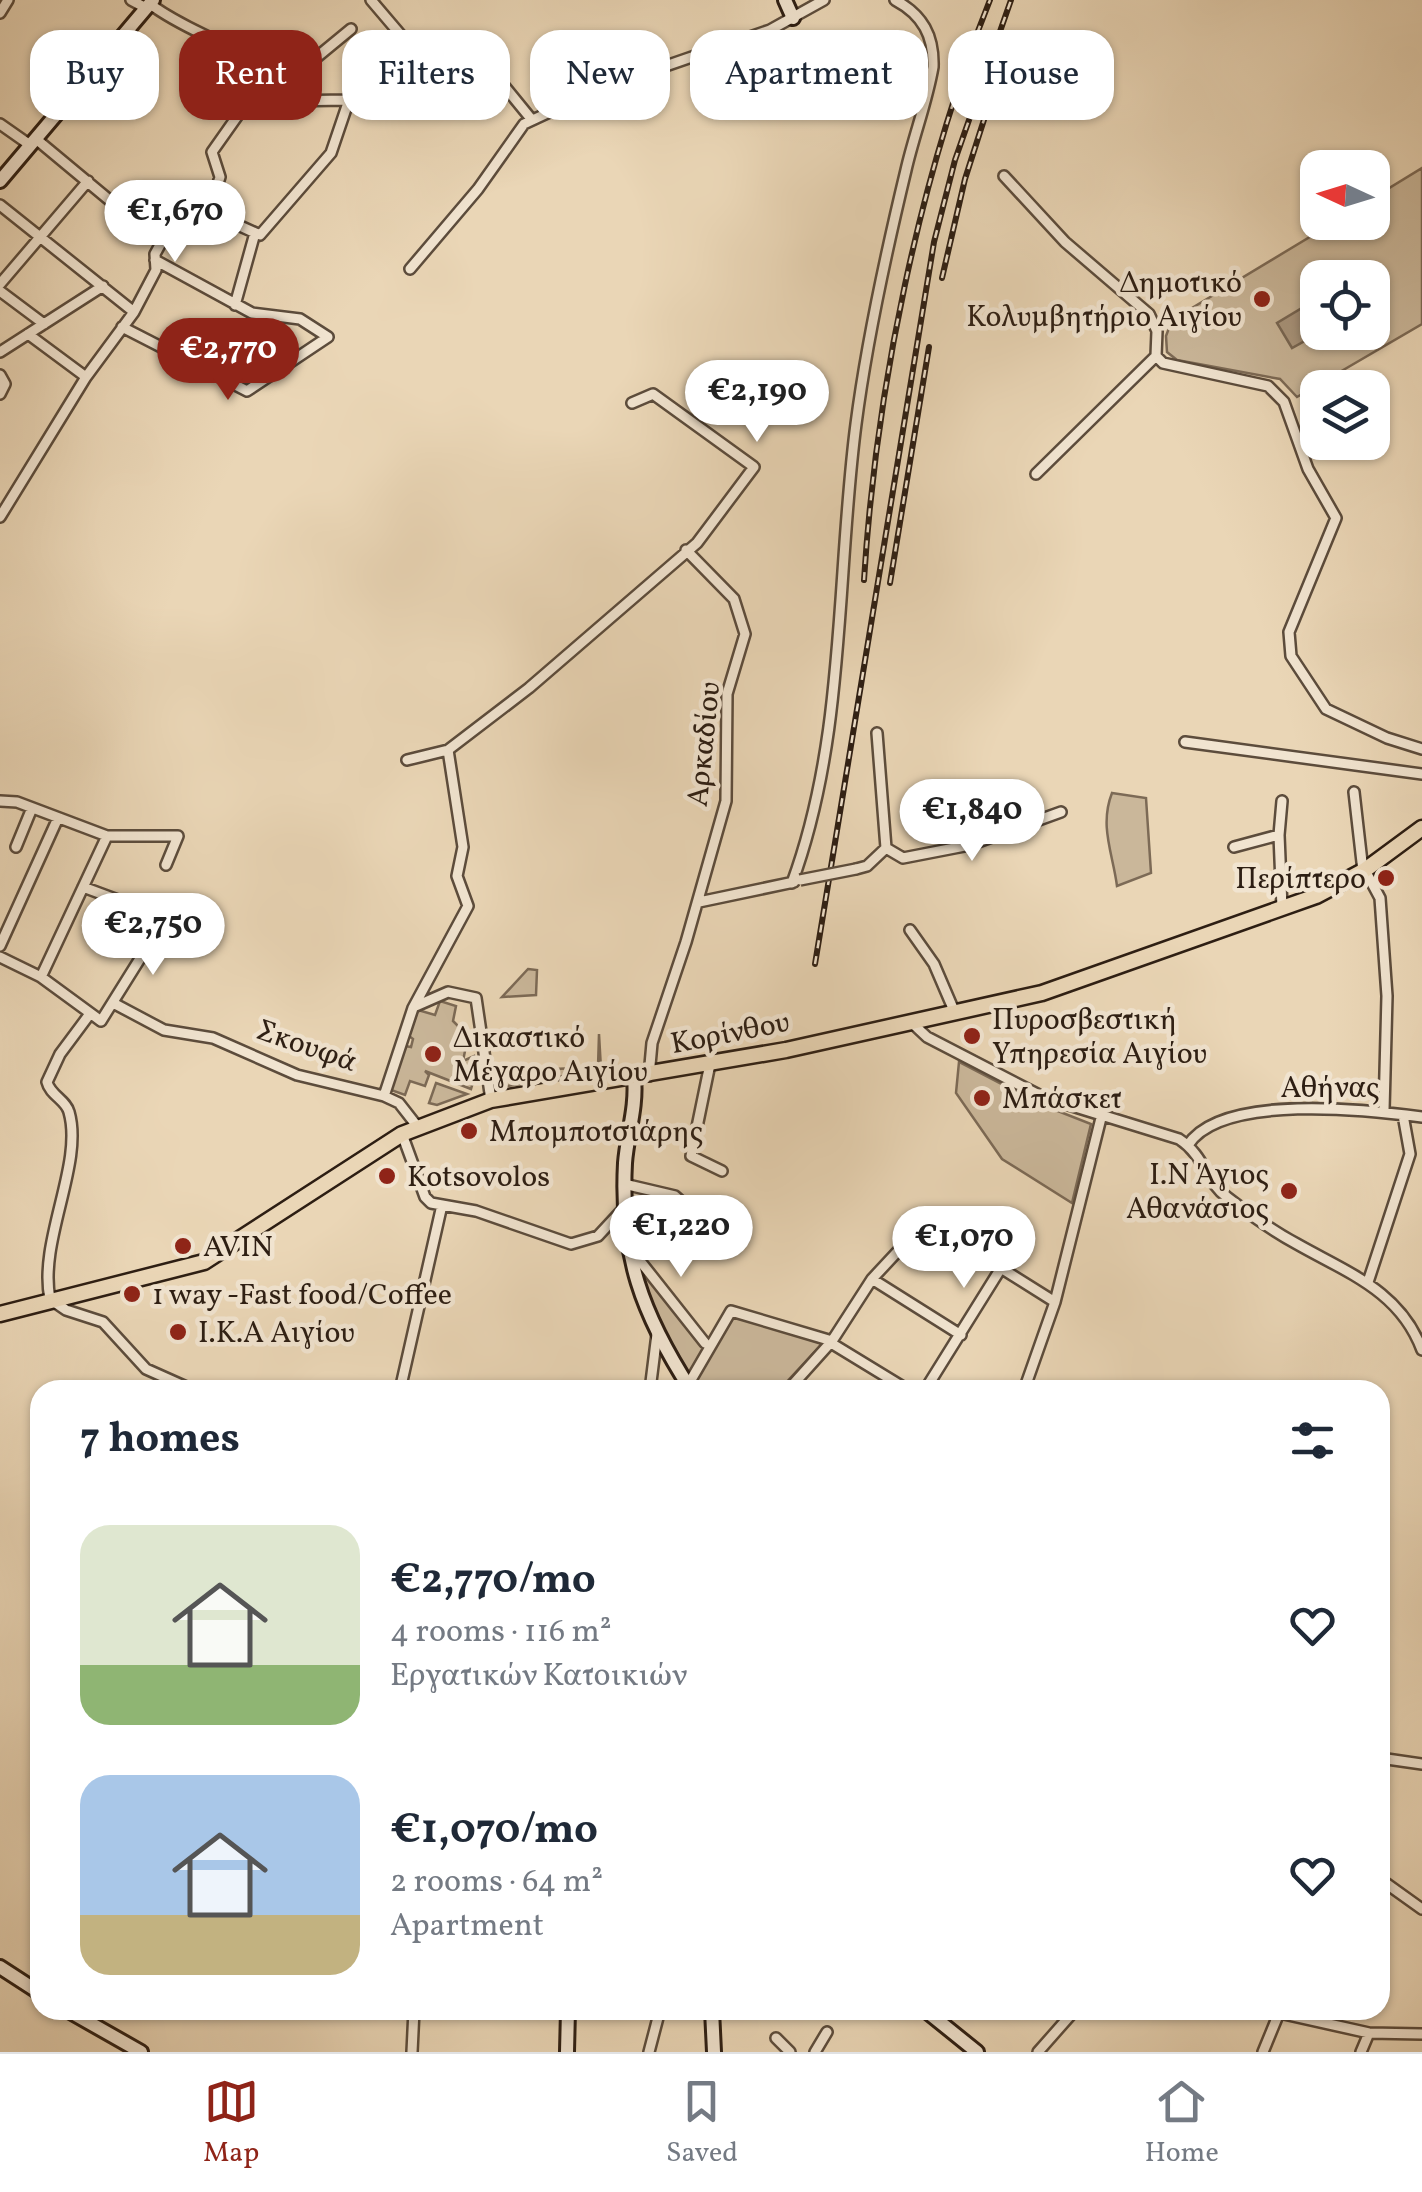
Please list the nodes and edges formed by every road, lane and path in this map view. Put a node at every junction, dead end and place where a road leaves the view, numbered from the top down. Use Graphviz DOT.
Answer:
graph roads {
  1 [pos="8,0"];
  2 [pos="131,0"];
  3 [pos="372,0"];
  4 [pos="785,0"];
  5 [pos="824,0"];
  6 [pos="895,0"];
  7 [pos="149,4"];
  8 [pos="0,11"];
  9 [pos="793,18"];
  10 [pos="351,28"];
  11 [pos="194,30"];
  12 [pos="396,30"];
  13 [pos="322,52"];
  14 [pos="670,64"];
  15 [pos="510,93"];
  16 [pos="530,118"];
  17 [pos="235,120"];
  18 [pos="343,120"];
  19 [pos="532,120"];
  20 [pos="0,124"];
  21 [pos="33,142"];
  22 [pos="1004,176"];
  23 [pos="0,181"];
  24 [pos="88,181"];
  25 [pos="0,206"];
  26 [pos="210,212"];
  27 [pos="255,233"];
  28 [pos="38,240"];
  29 [pos="161,243"];
  30 [pos="155,260"];
  31 [pos="410,269"];
  32 [pos="103,286"];
  33 [pos="0,288"];
  34 [pos="236,305"];
  35 [pos="134,312"];
  36 [pos="44,324"];
  37 [pos="122,328"];
  38 [pos="28,334"];
  39 [pos="0,352"];
  40 [pos="1156,356"];
  41 [pos="2,377"];
  42 [pos="86,377"];
  43 [pos="0,394"];
  44 [pos="632,403"];
  45 [pos="1036,474"];
  46 [pos="0,517"];
  47 [pos="686,550"];
  48 [pos="877,733"];
  49 [pos="1185,742"];
  50 [pos="1422,749"];
  51 [pos="448,750"];
  52 [pos="407,760"];
  53 [pos="1422,774"];
  54 [pos="1354,792"];
  55 [pos="0,800"];
  56 [pos="1282,800"];
  57 [pos="32,808"];
  58 [pos="1061,812"];
  59 [pos="58,818"];
  60 [pos="1422,828"];
  61 [pos="1278,835"];
  62 [pos="106,836"];
  63 [pos="16,847"];
  64 [pos="1234,847"];
  65 [pos="886,848"];
  66 [pos="166,865"];
  67 [pos="1364,870"];
  68 [pos="796,881"];
  69 [pos="83,887"];
  70 [pos="118,900"];
  71 [pos="699,902"];
  72 [pos="1282,908"];
  73 [pos="910,930"];
  74 [pos="156,933"];
  75 [pos="0,946"];
  76 [pos="0,956"];
  77 [pos="41,976"];
  78 [pos="116,1004"];
  79 [pos="413,1008"];
  80 [pos="954,1014"];
  81 [pos="90,1015"];
  82 [pos="910,1022"];
  83 [pos="710,1064"];
  84 [pos="641,1077"];
  85 [pos="384,1096"];
  86 [pos="490,1100"];
  87 [pos="1384,1110"];
  88 [pos="1404,1114"];
  89 [pos="1422,1117"];
  90 [pos="1101,1118"];
  91 [pos="416,1126"];
  92 [pos="402,1134"];
  93 [pos="1188,1145"];
  94 [pos="722,1171"];
  95 [pos="624,1184"];
  96 [pos="442,1204"];
  97 [pos="624,1208"];
  98 [pos="730,1245"];
  99 [pos="627,1246"];
  100 [pos="1001,1268"];
  101 [pos="872,1280"];
  102 [pos="1368,1282"];
  103 [pos="50,1298"];
  104 [pos="1055,1302"];
  105 [pos="0,1314"];
  106 [pos="657,1332"];
  107 [pos="961,1335"];
  108 [pos="831,1342"];
  109 [pos="705,1343"];
  110 [pos="1422,1350"];
  111 [pos="171,1380"];
  112 [pos="402,1380"];
  113 [pos="651,1380"];
  114 [pos="685,1380"];
  115 [pos="694,1380"];
  116 [pos="797,1380"];
  117 [pos="892,1380"];
  118 [pos="932,1380"];
  119 [pos="1028,1380"];
  120 [pos="1390,1759"];
  121 [pos="1422,1764"];
  122 [pos="1390,1887"];
  123 [pos="1422,1910"];
  124 [pos="0,1967"];
  125 [pos="30,1986"];
  126 [pos="84,2020"];
  127 [pos="414,2020"];
  128 [pos="568,2020"];
  129 [pos="657,2020"];
  130 [pos="712,2020"];
  131 [pos="937,2020"];
  132 [pos="1066,2020"];
  133 [pos="1276,2020"];
  134 [pos="1310,2020"];
  135 [pos="827,2032"];
  136 [pos="1369,2033"];
  137 [pos="1422,2034"];
  138 [pos="776,2038"];
  139 [pos="141,2052"];
  140 [pos="412,2052"];
  141 [pos="567,2052"];
  142 [pos="649,2052"];
  143 [pos="714,2052"];
  144 [pos="790,2052"];
  145 [pos="815,2052"];
  146 [pos="977,2052"];
  147 [pos="1038,2052"];
  148 [pos="1263,2052"];
  149 [pos="1362,2052"];
  1 -- 8 [label="street"];
  2 -- 7 [label="street"];
  3 -- 12 [label="street"];
  4 -- 9 [label="main road"];
  5 -- 9 [label="street"];
  6 -- 68 [label="street"];
  7 -- 11 [label="street"];
  7 -- 21 [label="main road"];
  9 -- 14 [label="street"];
  10 -- 13 [label="street"];
  15 -- 16 [label="street"];
  17 -- 26 [label="street"];
  18 -- 27 [label="street"];
  19 -- 31 [label="street"];
  20 -- 21 [label="street"];
  21 -- 23 [label="main road"];
  21 -- 24 [label="street"];
  22 -- 40 [label="street"];
  24 -- 28 [label="street"];
  24 -- 29 [label="street"];
  25 -- 28 [label="street"];
  26 -- 27 [label="street"];
  26 -- 29 [label="street"];
  27 -- 34 [label="street"];
  28 -- 32 [label="street"];
  28 -- 33 [label="street"];
  29 -- 30 [label="street"];
  30 -- 34 [label="street"];
  30 -- 35 [label="street"];
  32 -- 35 [label="street"];
  32 -- 36 [label="street"];
  33 -- 36 [label="street"];
  34 -- 37 [label="street"];
  35 -- 37 [label="street"];
  36 -- 38 [label="street"];
  37 -- 42 [label="street"];
  38 -- 39 [label="street"];
  38 -- 42 [label="street"];
  40 -- 45 [label="street"];
  40 -- 50 [label="street"];
  41 -- 43 [label="street"];
  42 -- 46 [label="street"];
  44 -- 47 [label="street"];
  47 -- 51 [label="street"];
  47 -- 71 [label="street, Αρκαδίου"];
  48 -- 65 [label="street"];
  49 -- 53 [label="street"];
  51 -- 52 [label="street"];
  51 -- 79 [label="street"];
  54 -- 67 [label="street"];
  55 -- 57 [label="street"];
  56 -- 61 [label="street"];
  57 -- 59 [label="street"];
  57 -- 63 [label="street"];
  58 -- 65 [label="street"];
  59 -- 62 [label="street"];
  59 -- 75 [label="street"];
  60 -- 67 [label="main road, Κορίνθου"];
  61 -- 64 [label="street"];
  61 -- 72 [label="street"];
  62 -- 66 [label="street"];
  62 -- 69 [label="street"];
  65 -- 68 [label="street, bridge"];
  67 -- 72 [label="main road, Κορίνθου"];
  67 -- 87 [label="street"];
  68 -- 71 [label="street"];
  69 -- 70 [label="street"];
  69 -- 77 [label="street"];
  71 -- 84 [label="street, Αρκαδίου"];
  72 -- 80 [label="main road, Κορίνθου"];
  73 -- 80 [label="street"];
  74 -- 78 [label="street"];
  76 -- 77 [label="street"];
  77 -- 81 [label="street"];
  78 -- 81 [label="street"];
  78 -- 85 [label="street, Σκουφά"];
  79 -- 85 [label="street"];
  79 -- 86 [label="street"];
  80 -- 82 [label="main road, Κορίνθου"];
  81 -- 103 [label="street"];
  82 -- 83 [label="main road, Κορίνθου"];
  82 -- 90 [label="street"];
  83 -- 84 [label="main road, Κορίνθου"];
  83 -- 94 [label="street"];
  84 -- 86 [label="main road, Κορίνθου"];
  84 -- 95 [label="main road"];
  85 -- 91 [label="street, Σκουφά"];
  86 -- 91 [label="main road, Κορίνθου"];
  87 -- 88 [label="street, Αθήνας"];
  87 -- 93 [label="street, Αθήνας"];
  88 -- 89 [label="street, Αθήνας"];
  88 -- 102 [label="street"];
  90 -- 93 [label="street"];
  90 -- 104 [label="street"];
  91 -- 92 [label="main road, Κορίνθου"];
  92 -- 96 [label="street"];
  92 -- 103 [label="main road, Κορίνθου"];
  93 -- 102 [label="street"];
  95 -- 97 [label="main road"];
  95 -- 98 [label="street"];
  96 -- 97 [label="street"];
  96 -- 112 [label="street"];
  97 -- 99 [label="main road"];
  99 -- 106 [label="main road"];
  99 -- 109 [label="street"];
  100 -- 101 [label="street"];
  100 -- 104 [label="street"];
  100 -- 107 [label="street"];
  101 -- 107 [label="street"];
  101 -- 108 [label="street"];
  102 -- 110 [label="street"];
  103 -- 105 [label="main road, Κορίνθου"];
  103 -- 111 [label="street"];
  104 -- 119 [label="street"];
  106 -- 113 [label="street"];
  106 -- 114 [label="main road"];
  107 -- 118 [label="street"];
  108 -- 115 [label="street"];
  108 -- 116 [label="street"];
  108 -- 117 [label="street"];
  120 -- 121 [label="street"];
  122 -- 123 [label="street"];
  124 -- 125 [label="main road"];
  126 -- 139 [label="main road"];
  127 -- 140 [label="street"];
  128 -- 141 [label="main road"];
  129 -- 142 [label="street"];
  130 -- 143 [label="main road"];
  131 -- 146 [label="main road"];
  132 -- 147 [label="street"];
  133 -- 148 [label="street"];
  134 -- 136 [label="street"];
  135 -- 145 [label="street"];
  136 -- 137 [label="street"];
  136 -- 149 [label="street"];
  138 -- 144 [label="street"];
}
